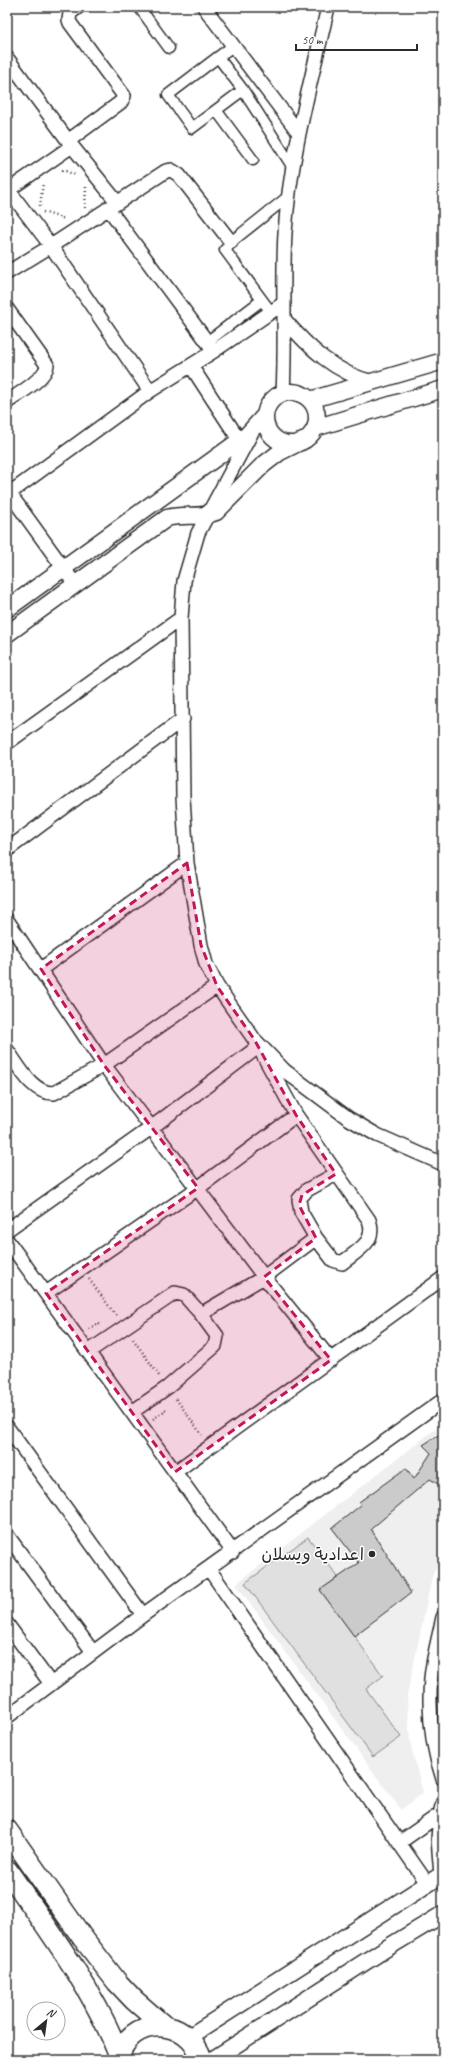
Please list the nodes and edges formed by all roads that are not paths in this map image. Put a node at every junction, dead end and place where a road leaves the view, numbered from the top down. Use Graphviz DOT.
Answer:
graph roads {
  1 [pos="78,7"];
  2 [pos="139,7"];
  3 [pos="204,7"];
  4 [pos="328,7"];
  5 [pos="233,46"];
  6 [pos="169,48"];
  7 [pos="7,58"];
  8 [pos="218,58"];
  9 [pos="243,90"];
  10 [pos="216,110"];
  11 [pos="299,133"];
  12 [pos="70,144"];
  13 [pos="253,160"];
  14 [pos="292,166"];
  15 [pos="7,189"];
  16 [pos="289,196"];
  17 [pos="113,205"];
  18 [pos="231,242"];
  19 [pos="52,246"];
  20 [pos="7,274"];
  21 [pos="262,300"];
  22 [pos="284,303"];
  23 [pos="7,309"];
  24 [pos="271,312"];
  25 [pos="284,320"];
  26 [pos="210,347"];
  27 [pos="443,362"];
  28 [pos="191,366"];
  29 [pos="374,382"];
  30 [pos="443,389"];
  31 [pos="150,391"];
  32 [pos="283,393"];
  33 [pos="310,400"];
  34 [pos="7,402"];
  35 [pos="260,421"];
  36 [pos="315,428"];
  37 [pos="240,441"];
  38 [pos="300,442"];
  39 [pos="8,493"];
  40 [pos="206,516"];
  41 [pos="64,568"];
  42 [pos="76,584"];
  43 [pos="7,609"];
  44 [pos="181,618"];
  45 [pos="7,634"];
  46 [pos="183,719"];
  47 [pos="7,743"];
  48 [pos="7,850"];
  49 [pos="187,863"];
  50 [pos="7,920"];
  51 [pos="41,969"];
  52 [pos="217,986"];
  53 [pos="256,1043"];
  54 [pos="7,1050"];
  55 [pos="104,1065"];
  56 [pos="296,1115"];
  57 [pos="151,1128"];
  58 [pos="443,1164"];
  59 [pos="336,1174"];
  60 [pos="198,1188"];
  61 [pos="7,1230"];
  62 [pos="316,1238"];
  63 [pos="7,1240"];
  64 [pos="264,1277"];
  65 [pos="443,1278"];
  66 [pos="46,1293"];
  67 [pos="201,1314"];
  68 [pos="88,1352"];
  69 [pos="331,1360"];
  70 [pos="443,1400"];
  71 [pos="132,1412"];
  72 [pos="7,1427"];
  73 [pos="175,1472"];
  74 [pos="7,1536"];
  75 [pos="233,1552"];
  76 [pos="209,1569"];
  77 [pos="143,1615"];
  78 [pos="443,1617"];
  79 [pos="7,1624"];
  80 [pos="93,1652"];
  81 [pos="51,1684"];
  82 [pos="7,1717"];
  83 [pos="443,1779"];
  84 [pos="441,1808"];
  85 [pos="7,1830"];
  86 [pos="399,1842"];
  87 [pos="7,1870"];
  88 [pos="442,1874"];
  89 [pos="427,1883"];
  90 [pos="443,1914"];
  91 [pos="164,2026"];
  92 [pos="189,2037"];
  93 [pos="118,2057"];
  94 [pos="202,2060"];
  95 [pos="212,2060"];
  1 -- 12 [label="street"];
  2 -- 6 [label="street"];
  3 -- 5 [label="street"];
  4 -- 11 [label="street"];
  5 -- 8 [label="street"];
  5 -- 11 [label="street"];
  7 -- 12 [label="street"];
  8 -- 9 [label="street"];
  8 -- 10 [label="street"];
  9 -- 10 [label="street"];
  9 -- 14 [label="street"];
  10 -- 13 [label="street"];
  11 -- 14 [label="street"];
  12 -- 15 [label="street"];
  12 -- 17 [label="street"];
  14 -- 16 [label="street"];
  15 -- 19 [label="street"];
  16 -- 18 [label="street"];
  16 -- 22 [label="street"];
  17 -- 18 [label="street"];
  17 -- 19 [label="street"];
  17 -- 26 [label="street"];
  18 -- 21 [label="street"];
  19 -- 20 [label="street"];
  19 -- 31 [label="street"];
  21 -- 24 [label="street"];
  21 -- 26 [label="street"];
  22 -- 24 [label="street"];
  22 -- 25 [label="street"];
  23 -- 34 [label="street"];
  24 -- 26 [label="street"];
  25 -- 29 [label="street"];
  25 -- 32 [label="street"];
  26 -- 28 [label="street"];
  27 -- 29 [label="street"];
  28 -- 31 [label="street"];
  28 -- 37 [label="street"];
  29 -- 33 [label="street"];
  30 -- 36 [label="street"];
  31 -- 39 [label="street"];
  32 -- 33 [label="street"];
  32 -- 35 [label="street"];
  33 -- 36 [label="street"];
  35 -- 37 [label="street"];
  35 -- 38 [label="street"];
  35 -- 40 [label="street"];
  36 -- 38 [label="street"];
  37 -- 41 [label="street"];
  38 -- 40 [label="street"];
  39 -- 41 [label="street"];
  40 -- 42 [label="street"];
  40 -- 44 [label="street"];
  41 -- 42 [label="street"];
  41 -- 43 [label="street"];
  42 -- 45 [label="street"];
  44 -- 46 [label="street"];
  44 -- 47 [label="street"];
  46 -- 48 [label="street"];
  46 -- 49 [label="street"];
  49 -- 51 [label="street"];
  49 -- 52 [label="street"];
  50 -- 51 [label="street"];
  51 -- 55 [label="street"];
  52 -- 53 [label="street"];
  52 -- 55 [label="street"];
  53 -- 56 [label="street"];
  53 -- 57 [label="street"];
  53 -- 58 [label="street"];
  54 -- 55 [label="street"];
  55 -- 57 [label="street"];
  56 -- 59 [label="street"];
  56 -- 60 [label="street"];
  57 -- 60 [label="street"];
  57 -- 61 [label="street"];
  59 -- 62 [label="street"];
  59 -- 62 [label="street"];
  60 -- 64 [label="street"];
  60 -- 66 [label="street"];
  62 -- 64 [label="street"];
  63 -- 66 [label="street"];
  64 -- 67 [label="street"];
  64 -- 69 [label="street"];
  65 -- 69 [label="street"];
  66 -- 68 [label="street"];
  67 -- 68 [label="street"];
  67 -- 71 [label="street"];
  68 -- 71 [label="street"];
  69 -- 73 [label="street"];
  70 -- 75 [label="street"];
  71 -- 73 [label="street"];
  72 -- 77 [label="street"];
  73 -- 75 [label="street"];
  74 -- 80 [label="street"];
  75 -- 76 [label="street"];
  76 -- 77 [label="street"];
  76 -- 86 [label="street"];
  77 -- 80 [label="street"];
  78 -- 83 [label="street"];
  79 -- 81 [label="street"];
  80 -- 81 [label="street"];
  81 -- 82 [label="street"];
  84 -- 86 [label="street"];
  84 -- 88 [label="street"];
  85 -- 91 [label="main road"];
  86 -- 89 [label="street"];
  87 -- 93 [label="main road"];
  88 -- 89 [label="street"];
  89 -- 92 [label="street"];
  90 -- 95 [label="street"];
  91 -- 92 [label="main road"];
  91 -- 93 [label="main road"];
  92 -- 94 [label="main road"];
}
